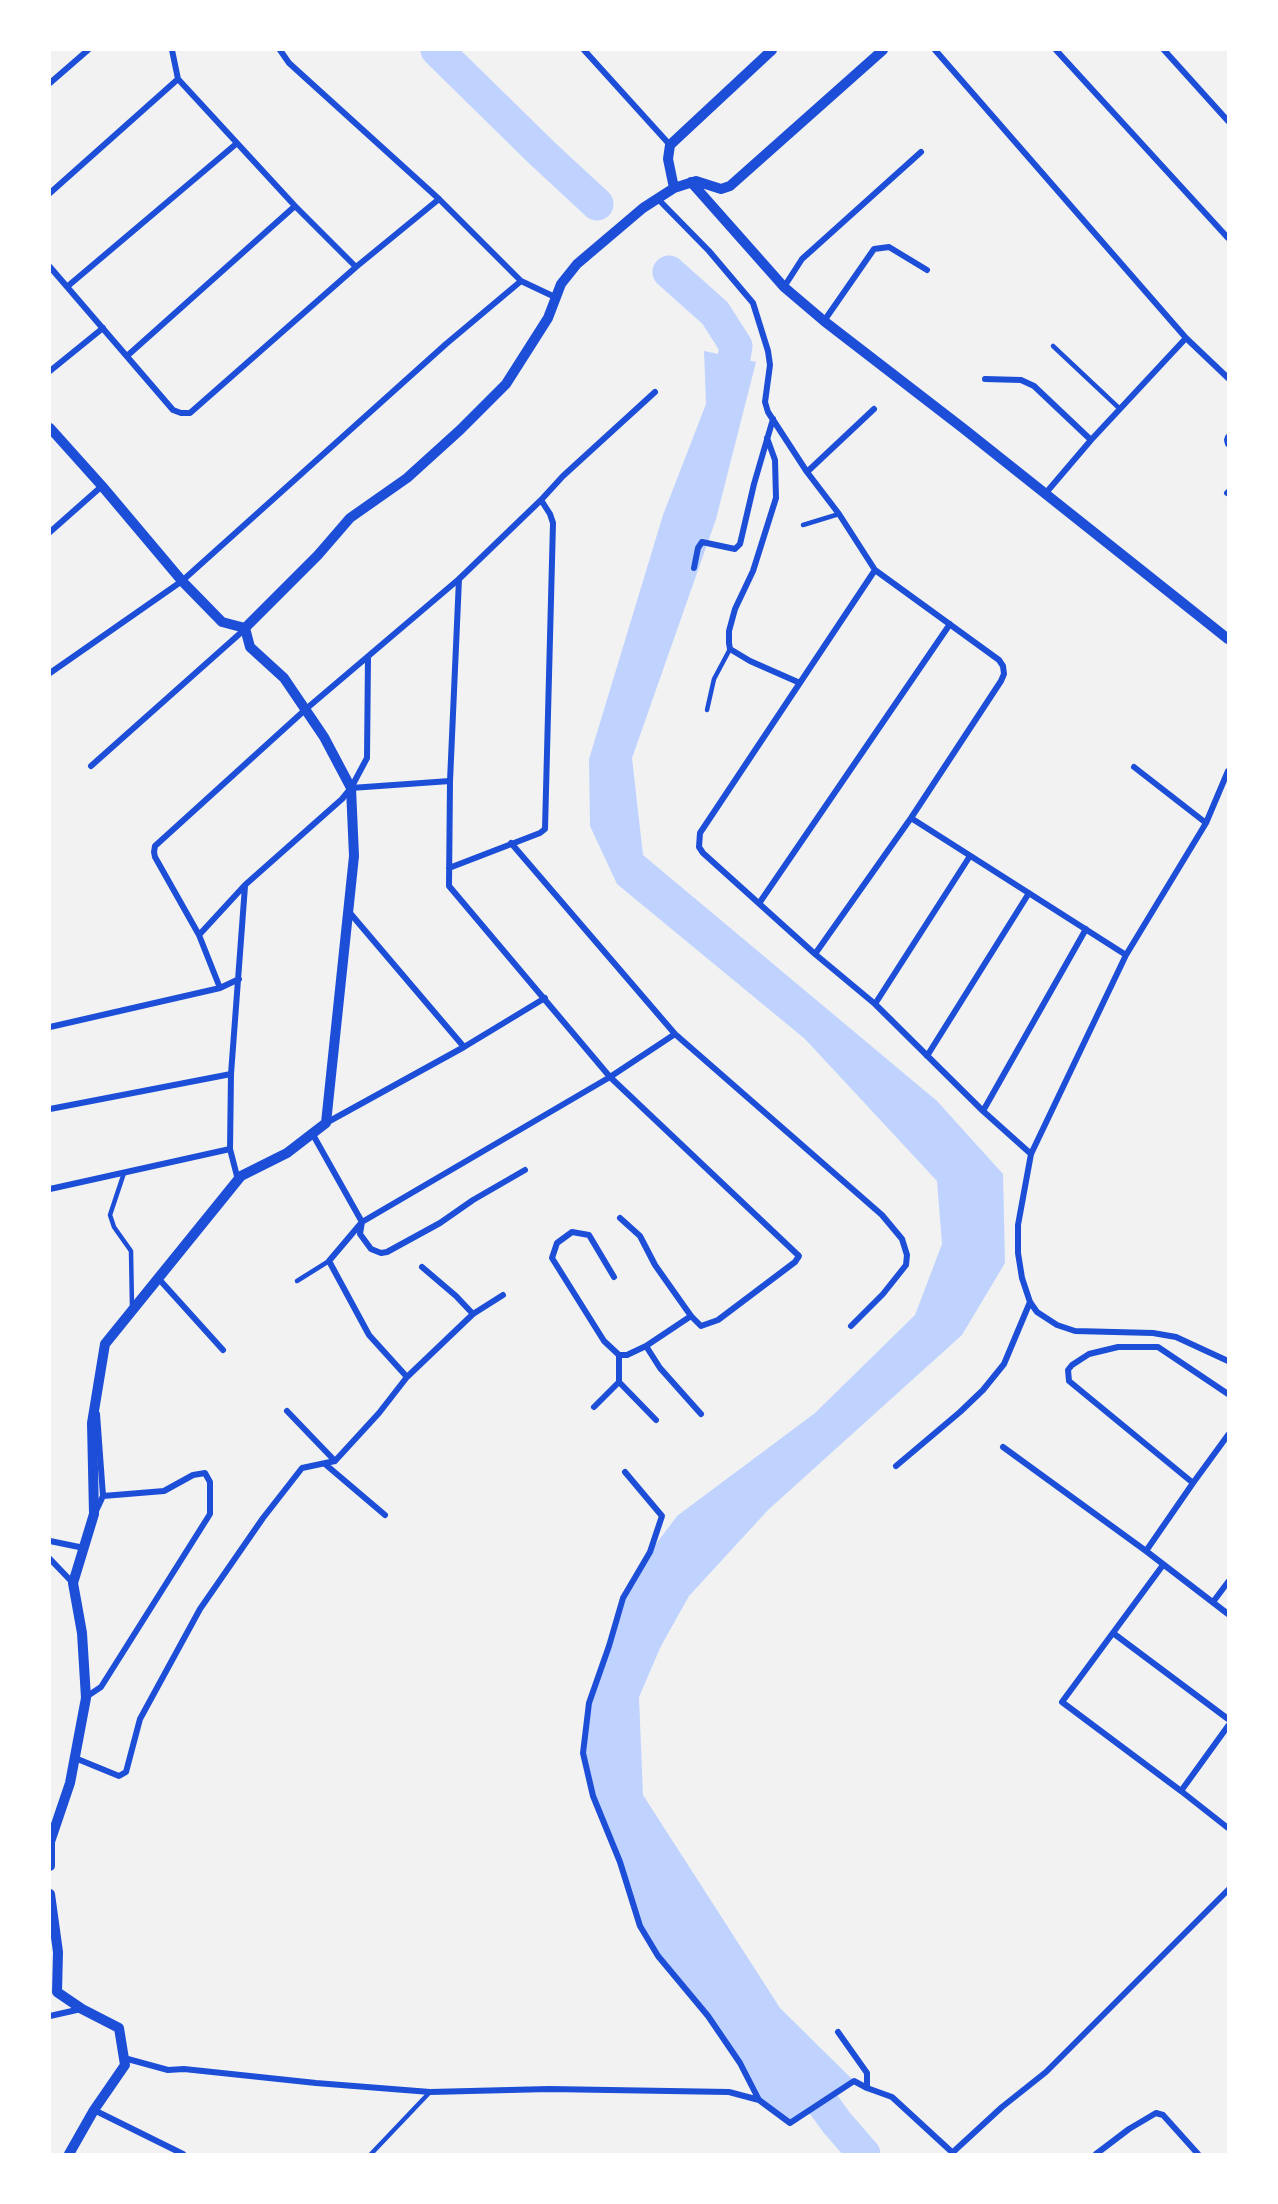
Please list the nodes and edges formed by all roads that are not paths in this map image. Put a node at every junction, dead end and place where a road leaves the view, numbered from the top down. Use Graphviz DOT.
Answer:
graph roads {
  1 [pos="88,50"];
  2 [pos="172,50"];
  3 [pos="280,50"];
  4 [pos="584,50"];
  5 [pos="772,50"];
  6 [pos="883,50"];
  7 [pos="935,50"];
  8 [pos="1056,50"];
  9 [pos="1164,50"];
  10 [pos="178,79"];
  11 [pos="50,82"];
  12 [pos="1228,121"];
  13 [pos="236,144"];
  14 [pos="670,145"];
  15 [pos="921,152"];
  16 [pos="691,182"];
  17 [pos="674,188"];
  18 [pos="50,193"];
  19 [pos="656,198"];
  20 [pos="439,199"];
  21 [pos="295,206"];
  22 [pos="1228,238"];
  23 [pos="50,267"];
  24 [pos="356,267"];
  25 [pos="927,270"];
  26 [pos="521,281"];
  27 [pos="68,286"];
  28 [pos="784,287"];
  29 [pos="557,298"];
  30 [pos="824,321"];
  31 [pos="103,328"];
  32 [pos="1185,338"];
  33 [pos="1053,346"];
  34 [pos="127,356"];
  35 [pos="50,372"];
  36 [pos="1228,378"];
  37 [pos="985,379"];
  38 [pos="655,392"];
  39 [pos="874,409"];
  40 [pos="1120,409"];
  41 [pos="773,419"];
  42 [pos="50,428"];
  43 [pos="1228,436"];
  44 [pos="766,438"];
  45 [pos="1091,440"];
  46 [pos="1228,444"];
  47 [pos="807,472"];
  48 [pos="102,486"];
  49 [pos="1045,495"];
  50 [pos="541,500"];
  51 [pos="839,514"];
  52 [pos="803,525"];
  53 [pos="50,532"];
  54 [pos="694,568"];
  55 [pos="875,570"];
  56 [pos="459,579"];
  57 [pos="182,581"];
  58 [pos="950,624"];
  59 [pos="245,628"];
  60 [pos="1228,639"];
  61 [pos="730,649"];
  62 [pos="368,657"];
  63 [pos="50,673"];
  64 [pos="800,683"];
  65 [pos="306,710"];
  66 [pos="707,710"];
  67 [pos="91,766"];
  68 [pos="1134,767"];
  69 [pos="1228,771"];
  70 [pos="450,781"];
  71 [pos="351,788"];
  72 [pos="911,818"];
  73 [pos="1206,824"];
  74 [pos="511,843"];
  75 [pos="970,856"];
  76 [pos="449,868"];
  77 [pos="245,885"];
  78 [pos="1029,893"];
  79 [pos="760,902"];
  80 [pos="350,913"];
  81 [pos="1086,929"];
  82 [pos="199,935"];
  83 [pos="815,954"];
  84 [pos="1125,955"];
  85 [pos="239,979"];
  86 [pos="220,988"];
  87 [pos="545,998"];
  88 [pos="875,1004"];
  89 [pos="50,1027"];
  90 [pos="675,1034"];
  91 [pos="464,1047"];
  92 [pos="927,1056"];
  93 [pos="231,1074"];
  94 [pos="610,1077"];
  95 [pos="50,1109"];
  96 [pos="982,1111"];
  97 [pos="326,1123"];
  98 [pos="312,1133"];
  99 [pos="230,1149"];
  100 [pos="1031,1154"];
  101 [pos="525,1170"];
  102 [pos="124,1173"];
  103 [pos="238,1180"];
  104 [pos="50,1189"];
  105 [pos="620,1218"];
  106 [pos="362,1222"];
  107 [pos="329,1262"];
  108 [pos="422,1267"];
  109 [pos="614,1277"];
  110 [pos="158,1278"];
  111 [pos="297,1281"];
  112 [pos="503,1295"];
  113 [pos="1030,1302"];
  114 [pos="132,1310"];
  115 [pos="472,1314"];
  116 [pos="691,1316"];
  117 [pos="851,1326"];
  118 [pos="646,1346"];
  119 [pos="223,1350"];
  120 [pos="620,1355"];
  121 [pos="1228,1361"];
  122 [pos="407,1377"];
  123 [pos="619,1382"];
  124 [pos="1228,1394"];
  125 [pos="96,1396"];
  126 [pos="594,1407"];
  127 [pos="287,1411"];
  128 [pos="701,1414"];
  129 [pos="656,1420"];
  130 [pos="1228,1435"];
  131 [pos="1003,1447"];
  132 [pos="335,1461"];
  133 [pos="325,1464"];
  134 [pos="896,1466"];
  135 [pos="625,1472"];
  136 [pos="1193,1483"];
  137 [pos="103,1496"];
  138 [pos="94,1514"];
  139 [pos="385,1515"];
  140 [pos="50,1541"];
  141 [pos="85,1548"];
  142 [pos="1146,1551"];
  143 [pos="50,1559"];
  144 [pos="1163,1565"];
  145 [pos="1228,1582"];
  146 [pos="73,1583"];
  147 [pos="1213,1602"];
  148 [pos="1228,1614"];
  149 [pos="1113,1633"];
  150 [pos="86,1698"];
  151 [pos="1228,1719"];
  152 [pos="1228,1726"];
  153 [pos="75,1758"];
  154 [pos="1181,1791"];
  155 [pos="52,1825"];
  156 [pos="1228,1828"];
  157 [pos="50,1866"];
  158 [pos="1228,1890"];
  159 [pos="50,1894"];
  160 [pos="81,2009"];
  161 [pos="50,2016"];
  162 [pos="838,2032"];
  163 [pos="124,2058"];
  164 [pos="867,2088"];
  165 [pos="430,2092"];
  166 [pos="759,2100"];
  167 [pos="94,2110"];
  168 [pos="69,2154"];
  169 [pos="183,2154"];
  170 [pos="371,2154"];
  171 [pos="953,2154"];
  172 [pos="1096,2154"];
  173 [pos="1198,2154"];
  1 -- 11 [label="street"];
  2 -- 10 [label="street"];
  3 -- 20 [label="street"];
  4 -- 14 [label="street"];
  5 -- 14 [label="street"];
  6 -- 16 [label="street"];
  7 -- 32 [label="street"];
  8 -- 22 [label="street"];
  9 -- 12 [label="street"];
  10 -- 13 [label="street"];
  10 -- 18 [label="street"];
  13 -- 21 [label="street"];
  13 -- 27 [label="street"];
  14 -- 17 [label="street"];
  15 -- 28 [label="street"];
  16 -- 17 [label="street"];
  16 -- 28 [label="street"];
  17 -- 19 [label="street"];
  19 -- 29 [label="street"];
  19 -- 41 [label="street"];
  20 -- 24 [label="street"];
  20 -- 26 [label="street"];
  21 -- 24 [label="street"];
  21 -- 34 [label="street"];
  23 -- 27 [label="street"];
  24 -- 34 [label="street"];
  25 -- 30 [label="street"];
  26 -- 29 [label="street"];
  26 -- 57 [label="street"];
  27 -- 31 [label="street"];
  28 -- 30 [label="street"];
  29 -- 59 [label="street"];
  30 -- 49 [label="street"];
  31 -- 34 [label="street"];
  31 -- 35 [label="street"];
  32 -- 36 [label="street"];
  32 -- 40 [label="street"];
  33 -- 40 [label="lane"];
  37 -- 45 [label="street"];
  38 -- 50 [label="street"];
  39 -- 47 [label="street"];
  40 -- 45 [label="street"];
  41 -- 44 [label="street"];
  41 -- 47 [label="street"];
  42 -- 48 [label="street"];
  43 -- 46 [label="street"];
  44 -- 54 [label="street"];
  44 -- 61 [label="street"];
  45 -- 49 [label="street"];
  47 -- 51 [label="street"];
  48 -- 53 [label="street"];
  48 -- 57 [label="street"];
  49 -- 60 [label="street"];
  50 -- 56 [label="street"];
  50 -- 74 [label="street"];
  51 -- 52 [label="lane"];
  51 -- 55 [label="street"];
  55 -- 58 [label="street"];
  55 -- 64 [label="street"];
  56 -- 62 [label="street"];
  56 -- 70 [label="street"];
  57 -- 59 [label="street"];
  57 -- 63 [label="street"];
  58 -- 72 [label="street"];
  58 -- 79 [label="street"];
  59 -- 65 [label="street"];
  59 -- 67 [label="street"];
  61 -- 64 [label="street"];
  61 -- 66 [label="lane"];
  62 -- 65 [label="street"];
  62 -- 71 [label="street"];
  64 -- 79 [label="street"];
  65 -- 71 [label="street"];
  65 -- 82 [label="street"];
  68 -- 73 [label="street"];
  69 -- 73 [label="street"];
  70 -- 71 [label="street"];
  70 -- 76 [label="street"];
  71 -- 77 [label="street"];
  71 -- 80 [label="street"];
  72 -- 75 [label="street"];
  72 -- 83 [label="street"];
  73 -- 84 [label="street"];
  74 -- 76 [label="street"];
  74 -- 90 [label="street"];
  75 -- 78 [label="street"];
  75 -- 88 [label="street"];
  76 -- 87 [label="street"];
  77 -- 82 [label="street"];
  77 -- 85 [label="street"];
  78 -- 81 [label="street"];
  78 -- 92 [label="street"];
  79 -- 83 [label="street"];
  80 -- 91 [label="street"];
  80 -- 97 [label="street"];
  81 -- 84 [label="street"];
  81 -- 96 [label="street"];
  82 -- 86 [label="street"];
  83 -- 88 [label="street"];
  84 -- 100 [label="street"];
  85 -- 86 [label="street"];
  85 -- 93 [label="street"];
  86 -- 89 [label="street"];
  87 -- 91 [label="street"];
  87 -- 94 [label="street"];
  88 -- 92 [label="street"];
  90 -- 94 [label="street"];
  90 -- 117 [label="street"];
  91 -- 97 [label="street"];
  92 -- 96 [label="street"];
  93 -- 95 [label="street"];
  93 -- 99 [label="street"];
  94 -- 106 [label="street"];
  94 -- 116 [label="street"];
  96 -- 100 [label="street"];
  97 -- 98 [label="street"];
  98 -- 103 [label="street"];
  98 -- 106 [label="street"];
  99 -- 102 [label="street"];
  99 -- 103 [label="street"];
  100 -- 113 [label="street"];
  101 -- 106 [label="street"];
  102 -- 104 [label="street"];
  102 -- 114 [label="lane"];
  103 -- 110 [label="street"];
  105 -- 116 [label="street"];
  106 -- 107 [label="street"];
  107 -- 111 [label="lane"];
  107 -- 122 [label="street"];
  108 -- 115 [label="street"];
  109 -- 120 [label="street"];
  110 -- 114 [label="street"];
  110 -- 119 [label="street"];
  112 -- 115 [label="street"];
  113 -- 121 [label="street"];
  113 -- 134 [label="street"];
  114 -- 125 [label="street"];
  115 -- 122 [label="street"];
  116 -- 118 [label="street"];
  118 -- 120 [label="street"];
  118 -- 128 [label="street"];
  120 -- 123 [label="street"];
  122 -- 132 [label="street"];
  123 -- 126 [label="street"];
  123 -- 129 [label="street"];
  124 -- 136 [label="street"];
  125 -- 137 [label="street"];
  125 -- 138 [label="street"];
  127 -- 132 [label="street"];
  130 -- 136 [label="street"];
  131 -- 142 [label="street"];
  132 -- 133 [label="street"];
  133 -- 139 [label="street"];
  133 -- 153 [label="street"];
  135 -- 166 [label="street"];
  136 -- 142 [label="street"];
  137 -- 138 [label="street"];
  137 -- 150 [label="street"];
  138 -- 141 [label="street"];
  140 -- 141 [label="street"];
  141 -- 146 [label="street"];
  142 -- 144 [label="street"];
  143 -- 146 [label="street"];
  144 -- 147 [label="street"];
  144 -- 149 [label="street"];
  145 -- 147 [label="street"];
  146 -- 150 [label="street"];
  147 -- 148 [label="street"];
  149 -- 151 [label="street"];
  149 -- 154 [label="street"];
  150 -- 153 [label="street"];
  152 -- 154 [label="street"];
  153 -- 155 [label="street"];
  154 -- 156 [label="street"];
  155 -- 157 [label="street"];
  158 -- 171 [label="street"];
  159 -- 160 [label="street"];
  160 -- 161 [label="street"];
  160 -- 163 [label="street"];
  162 -- 164 [label="street"];
  163 -- 165 [label="street"];
  163 -- 167 [label="street"];
  164 -- 166 [label="street"];
  164 -- 171 [label="street"];
  165 -- 166 [label="street"];
  165 -- 170 [label="lane"];
  167 -- 168 [label="street"];
  167 -- 169 [label="street"];
  172 -- 173 [label="street"];
}
